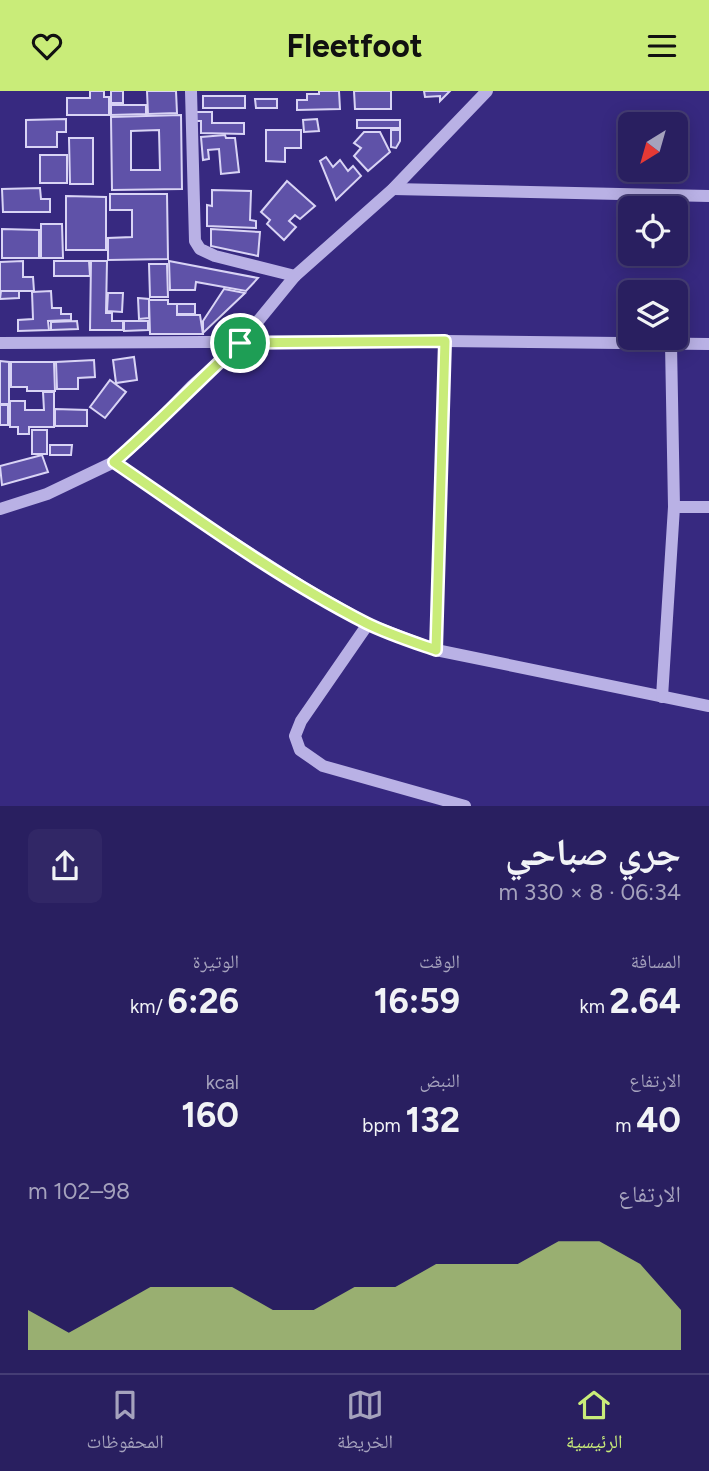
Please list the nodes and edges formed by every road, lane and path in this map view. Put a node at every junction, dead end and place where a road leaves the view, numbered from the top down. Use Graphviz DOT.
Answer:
graph roads {
  1 [pos="191,91"];
  2 [pos="487,91"];
  3 [pos="393,189"];
  4 [pos="709,196"];
  5 [pos="295,276"];
  6 [pos="445,341"];
  7 [pos="240,343"];
  8 [pos="618,343"];
  9 [pos="0,344"];
  10 [pos="688,344"];
  11 [pos="709,344"];
  12 [pos="671,350"];
  13 [pos="114,462"];
  14 [pos="674,507"];
  15 [pos="709,507"];
  16 [pos="0,509"];
  17 [pos="368,624"];
  18 [pos="436,650"];
  19 [pos="662,697"];
  20 [pos="709,706"];
  21 [pos="465,806"];
  1 -- 5 [label="street"];
  2 -- 3 [label="street"];
  3 -- 4 [label="street"];
  3 -- 5 [label="street"];
  5 -- 7 [label="street"];
  6 -- 7 [label="street"];
  6 -- 8 [label="street"];
  6 -- 18 [label="street"];
  7 -- 9 [label="street"];
  7 -- 13 [label="street"];
  10 -- 11 [label="street"];
  12 -- 14 [label="street"];
  13 -- 16 [label="street"];
  13 -- 17 [label="street"];
  14 -- 15 [label="street"];
  14 -- 19 [label="street"];
  17 -- 18 [label="street"];
  17 -- 21 [label="street"];
  18 -- 19 [label="street"];
  19 -- 20 [label="street"];
}
